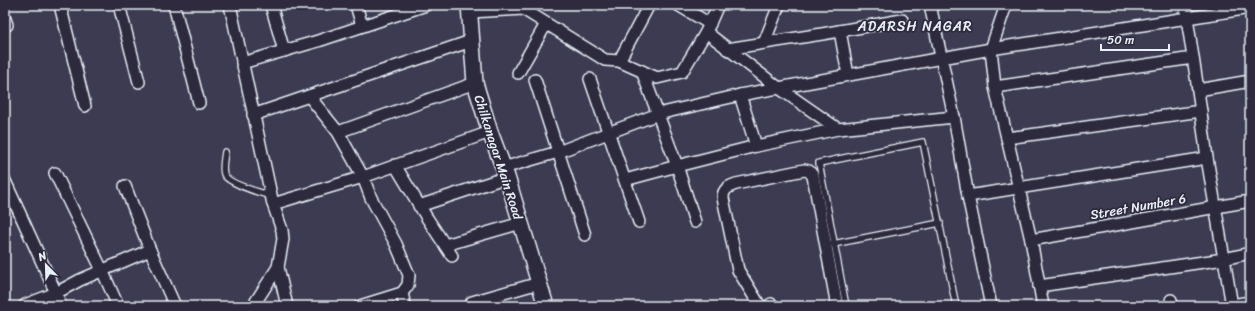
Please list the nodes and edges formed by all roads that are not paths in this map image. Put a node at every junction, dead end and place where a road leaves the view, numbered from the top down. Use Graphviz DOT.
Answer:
graph roads {
  1 [pos="60,5"];
  2 [pos="119,5"];
  3 [pos="174,5"];
  4 [pos="230,5"];
  5 [pos="272,5"];
  6 [pos="356,5"];
  7 [pos="426,5"];
  8 [pos="649,5"];
  9 [pos="678,5"];
  10 [pos="718,5"];
  11 [pos="779,5"];
  12 [pos="930,5"];
  13 [pos="1006,5"];
  14 [pos="1186,5"];
  15 [pos="414,7"];
  16 [pos="1250,8"];
  17 [pos="469,9"];
  18 [pos="1187,18"];
  19 [pos="902,20"];
  20 [pos="546,24"];
  21 [pos="362,26"];
  22 [pos="708,28"];
  23 [pos="840,31"];
  24 [pos="471,40"];
  25 [pos="764,43"];
  26 [pos="727,49"];
  27 [pos="991,49"];
  28 [pos="284,51"];
  29 [pos="942,58"];
  30 [pos="1192,58"];
  31 [pos="619,60"];
  32 [pos="242,63"];
  33 [pos="642,71"];
  34 [pos="518,73"];
  35 [pos="848,75"];
  36 [pos="590,79"];
  37 [pos="535,80"];
  38 [pos="1250,81"];
  39 [pos="139,82"];
  40 [pos="475,82"];
  41 [pos="995,87"];
  42 [pos="779,88"];
  43 [pos="1198,90"];
  44 [pos="740,95"];
  45 [pos="308,96"];
  46 [pos="199,103"];
  47 [pos="86,106"];
  48 [pos="1201,111"];
  49 [pos="658,114"];
  50 [pos="254,115"];
  51 [pos="954,116"];
  52 [pos="838,129"];
  53 [pos="338,132"];
  54 [pos="490,132"];
  55 [pos="609,133"];
  56 [pos="1007,138"];
  57 [pos="756,146"];
  58 [pos="225,152"];
  59 [pos="558,152"];
  60 [pos="1207,158"];
  61 [pos="395,165"];
  62 [pos="677,166"];
  63 [pos="505,172"];
  64 [pos="55,173"];
  65 [pos="363,177"];
  66 [pos="625,180"];
  67 [pos="5,181"];
  68 [pos="125,186"];
  69 [pos="1019,187"];
  70 [pos="968,196"];
  71 [pos="272,200"];
  72 [pos="1250,201"];
  73 [pos="419,206"];
  74 [pos="1216,207"];
  75 [pos="639,222"];
  76 [pos="695,222"];
  77 [pos="521,223"];
  78 [pos="940,223"];
  79 [pos="585,235"];
  80 [pos="1031,240"];
  81 [pos="833,244"];
  82 [pos="444,245"];
  83 [pos="150,250"];
  84 [pos="1250,253"];
  85 [pos="452,256"];
  86 [pos="1224,259"];
  87 [pos="278,267"];
  88 [pos="102,270"];
  89 [pos="539,283"];
  90 [pos="1039,286"];
  91 [pos="54,289"];
  92 [pos="402,293"];
  93 [pos="1250,302"];
  94 [pos="25,305"];
  95 [pos="768,305"];
  96 [pos="61,306"];
  97 [pos="118,306"];
  98 [pos="175,306"];
  99 [pos="253,306"];
  100 [pos="287,306"];
  101 [pos="360,306"];
  102 [pos="405,306"];
  103 [pos="471,306"];
  104 [pos="546,306"];
  105 [pos="837,306"];
  106 [pos="846,306"];
  107 [pos="956,306"];
  108 [pos="991,306"];
  109 [pos="1043,306"];
  110 [pos="1232,306"];
  1 -- 47 [label="street"];
  2 -- 39 [label="street"];
  3 -- 46 [label="street"];
  4 -- 32 [label="street"];
  5 -- 28 [label="street"];
  6 -- 21 [label="street"];
  7 -- 15 [label="street"];
  8 -- 31 [label="street"];
  9 -- 22 [label="street"];
  10 -- 22 [label="street"];
  11 -- 25 [label="street"];
  12 -- 29 [label="street"];
  13 -- 27 [label="street"];
  14 -- 18 [label="street"];
  15 -- 21 [label="street"];
  16 -- 18 [label="street"];
  17 -- 20 [label="street"];
  17 -- 24 [label="main road, Chilkanagar Main Road"];
  18 -- 27 [label="street"];
  18 -- 30 [label="street"];
  19 -- 23 [label="street"];
  20 -- 31 [label="street"];
  20 -- 34 [label="street"];
  21 -- 28 [label="street"];
  22 -- 26 [label="street"];
  22 -- 33 [label="street"];
  23 -- 25 [label="street"];
  23 -- 35 [label="street"];
  24 -- 40 [label="main road, Chilkanagar Main Road"];
  24 -- 45 [label="street"];
  25 -- 26 [label="street"];
  26 -- 42 [label="street"];
  27 -- 29 [label="street"];
  27 -- 41 [label="street"];
  28 -- 32 [label="street"];
  29 -- 35 [label="street"];
  29 -- 51 [label="street"];
  30 -- 41 [label="street"];
  30 -- 43 [label="street"];
  31 -- 33 [label="street"];
  32 -- 50 [label="street"];
  33 -- 49 [label="street"];
  35 -- 42 [label="street"];
  36 -- 55 [label="street"];
  37 -- 59 [label="street"];
  38 -- 43 [label="street"];
  40 -- 53 [label="street"];
  40 -- 54 [label="main road, Chilkanagar Main Road"];
  41 -- 56 [label="street"];
  42 -- 44 [label="street"];
  42 -- 52 [label="street"];
  43 -- 48 [label="street"];
  44 -- 49 [label="street"];
  44 -- 57 [label="street"];
  45 -- 50 [label="street"];
  45 -- 53 [label="street"];
  48 -- 56 [label="street"];
  48 -- 60 [label="street"];
  49 -- 55 [label="street"];
  49 -- 62 [label="street"];
  50 -- 71 [label="street"];
  51 -- 52 [label="street"];
  51 -- 70 [label="street"];
  52 -- 57 [label="street"];
  53 -- 65 [label="street"];
  54 -- 61 [label="street"];
  54 -- 63 [label="main road, Chilkanagar Main Road"];
  55 -- 59 [label="street"];
  55 -- 66 [label="street"];
  56 -- 69 [label="street"];
  57 -- 62 [label="street"];
  58 -- 71 [label="lane"];
  59 -- 63 [label="street"];
  59 -- 79 [label="street"];
  60 -- 69 [label="street"];
  60 -- 74 [label="street"];
  61 -- 65 [label="street"];
  61 -- 73 [label="street"];
  62 -- 66 [label="street"];
  62 -- 76 [label="street"];
  63 -- 73 [label="street"];
  63 -- 77 [label="main road, Chilkanagar Main Road"];
  64 -- 88 [label="street"];
  65 -- 71 [label="street"];
  65 -- 92 [label="street"];
  66 -- 75 [label="street"];
  67 -- 91 [label="street"];
  68 -- 83 [label="street"];
  69 -- 70 [label="street"];
  69 -- 80 [label="street"];
  70 -- 108 [label="street"];
  71 -- 87 [label="street"];
  72 -- 74 [label="street, Street Number 6"];
  73 -- 82 [label="street"];
  74 -- 80 [label="street, Street Number 6"];
  74 -- 86 [label="street"];
  77 -- 82 [label="street"];
  77 -- 89 [label="main road, Chilkanagar Main Road"];
  78 -- 81 [label="lane"];
  78 -- 81 [label="lane"];
  78 -- 107 [label="lane"];
  80 -- 90 [label="street"];
  81 -- 106 [label="lane"];
  82 -- 85 [label="street"];
  83 -- 88 [label="street"];
  83 -- 98 [label="street"];
  84 -- 86 [label="street"];
  86 -- 90 [label="street"];
  86 -- 110 [label="street"];
  87 -- 99 [label="street"];
  87 -- 100 [label="street"];
  88 -- 91 [label="street"];
  88 -- 97 [label="street"];
  89 -- 103 [label="street"];
  89 -- 104 [label="main road, Chilkanagar Main Road"];
  90 -- 109 [label="street"];
  91 -- 94 [label="street"];
  91 -- 96 [label="street"];
  92 -- 101 [label="street"];
  92 -- 102 [label="street"];
  93 -- 110 [label="street"];
  95 -- 105 [label="street"];
}
